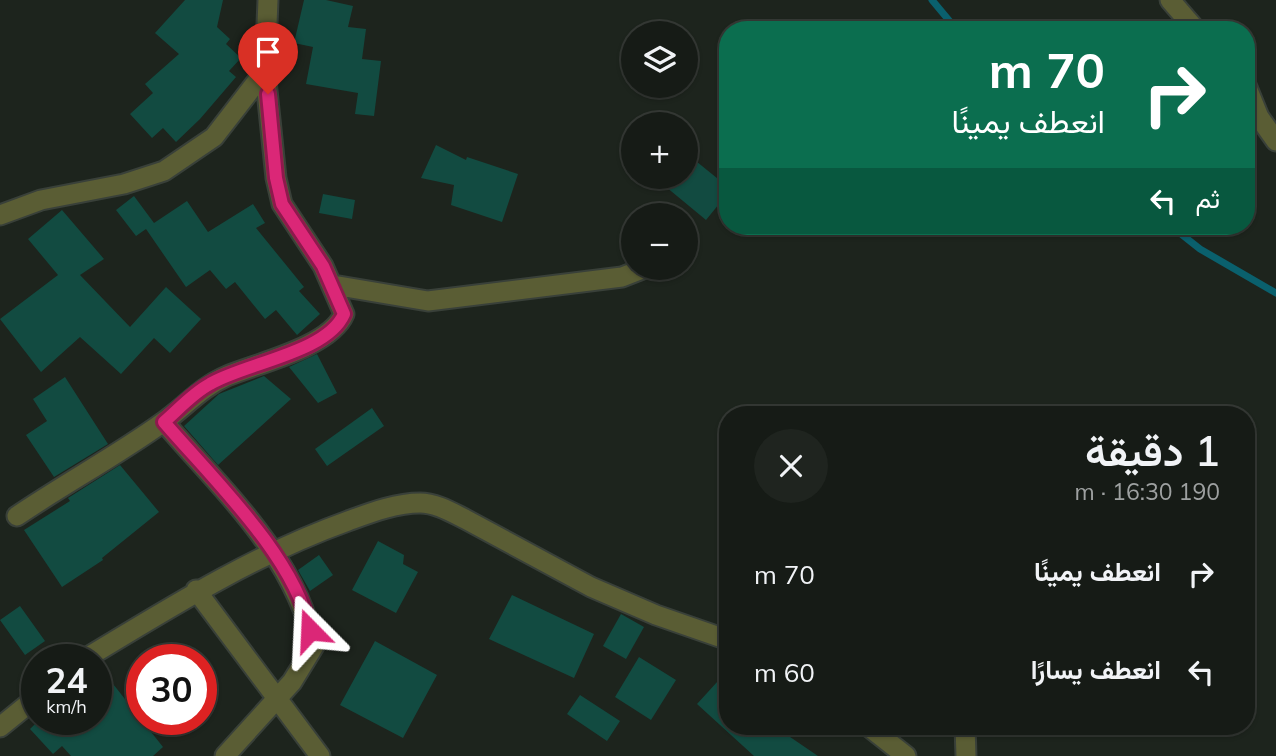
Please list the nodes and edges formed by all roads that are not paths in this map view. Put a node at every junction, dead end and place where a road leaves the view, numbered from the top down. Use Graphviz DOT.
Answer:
graph roads {
  1 [pos="268,0"];
  2 [pos="1170,0"];
  3 [pos="1188,21"];
  4 [pos="265,71"];
  5 [pos="1255,107"];
  6 [pos="1276,141"];
  7 [pos="0,215"];
  8 [pos="621,277"];
  9 [pos="333,285"];
  10 [pos="164,422"];
  11 [pos="17,516"];
  12 [pos="274,551"];
  13 [pos="196,590"];
  14 [pos="719,637"];
  15 [pos="109,644"];
  16 [pos="276,700"];
  17 [pos="21,710"];
  18 [pos="0,727"];
  19 [pos="879,735"];
  20 [pos="965,735"];
  21 [pos="225,756"];
  22 [pos="320,756"];
  23 [pos="906,756"];
  24 [pos="966,756"];
  1 -- 4 [label="street"];
  2 -- 3 [label="street"];
  4 -- 7 [label="street"];
  4 -- 9 [label="street"];
  5 -- 6 [label="street"];
  8 -- 9 [label="street"];
  9 -- 10 [label="street"];
  10 -- 11 [label="street"];
  10 -- 12 [label="street"];
  12 -- 13 [label="street"];
  12 -- 14 [label="street"];
  12 -- 16 [label="street"];
  13 -- 15 [label="street"];
  13 -- 16 [label="street"];
  16 -- 21 [label="street"];
  16 -- 22 [label="street"];
  17 -- 18 [label="street"];
  19 -- 23 [label="street"];
  20 -- 24 [label="street"];
}
